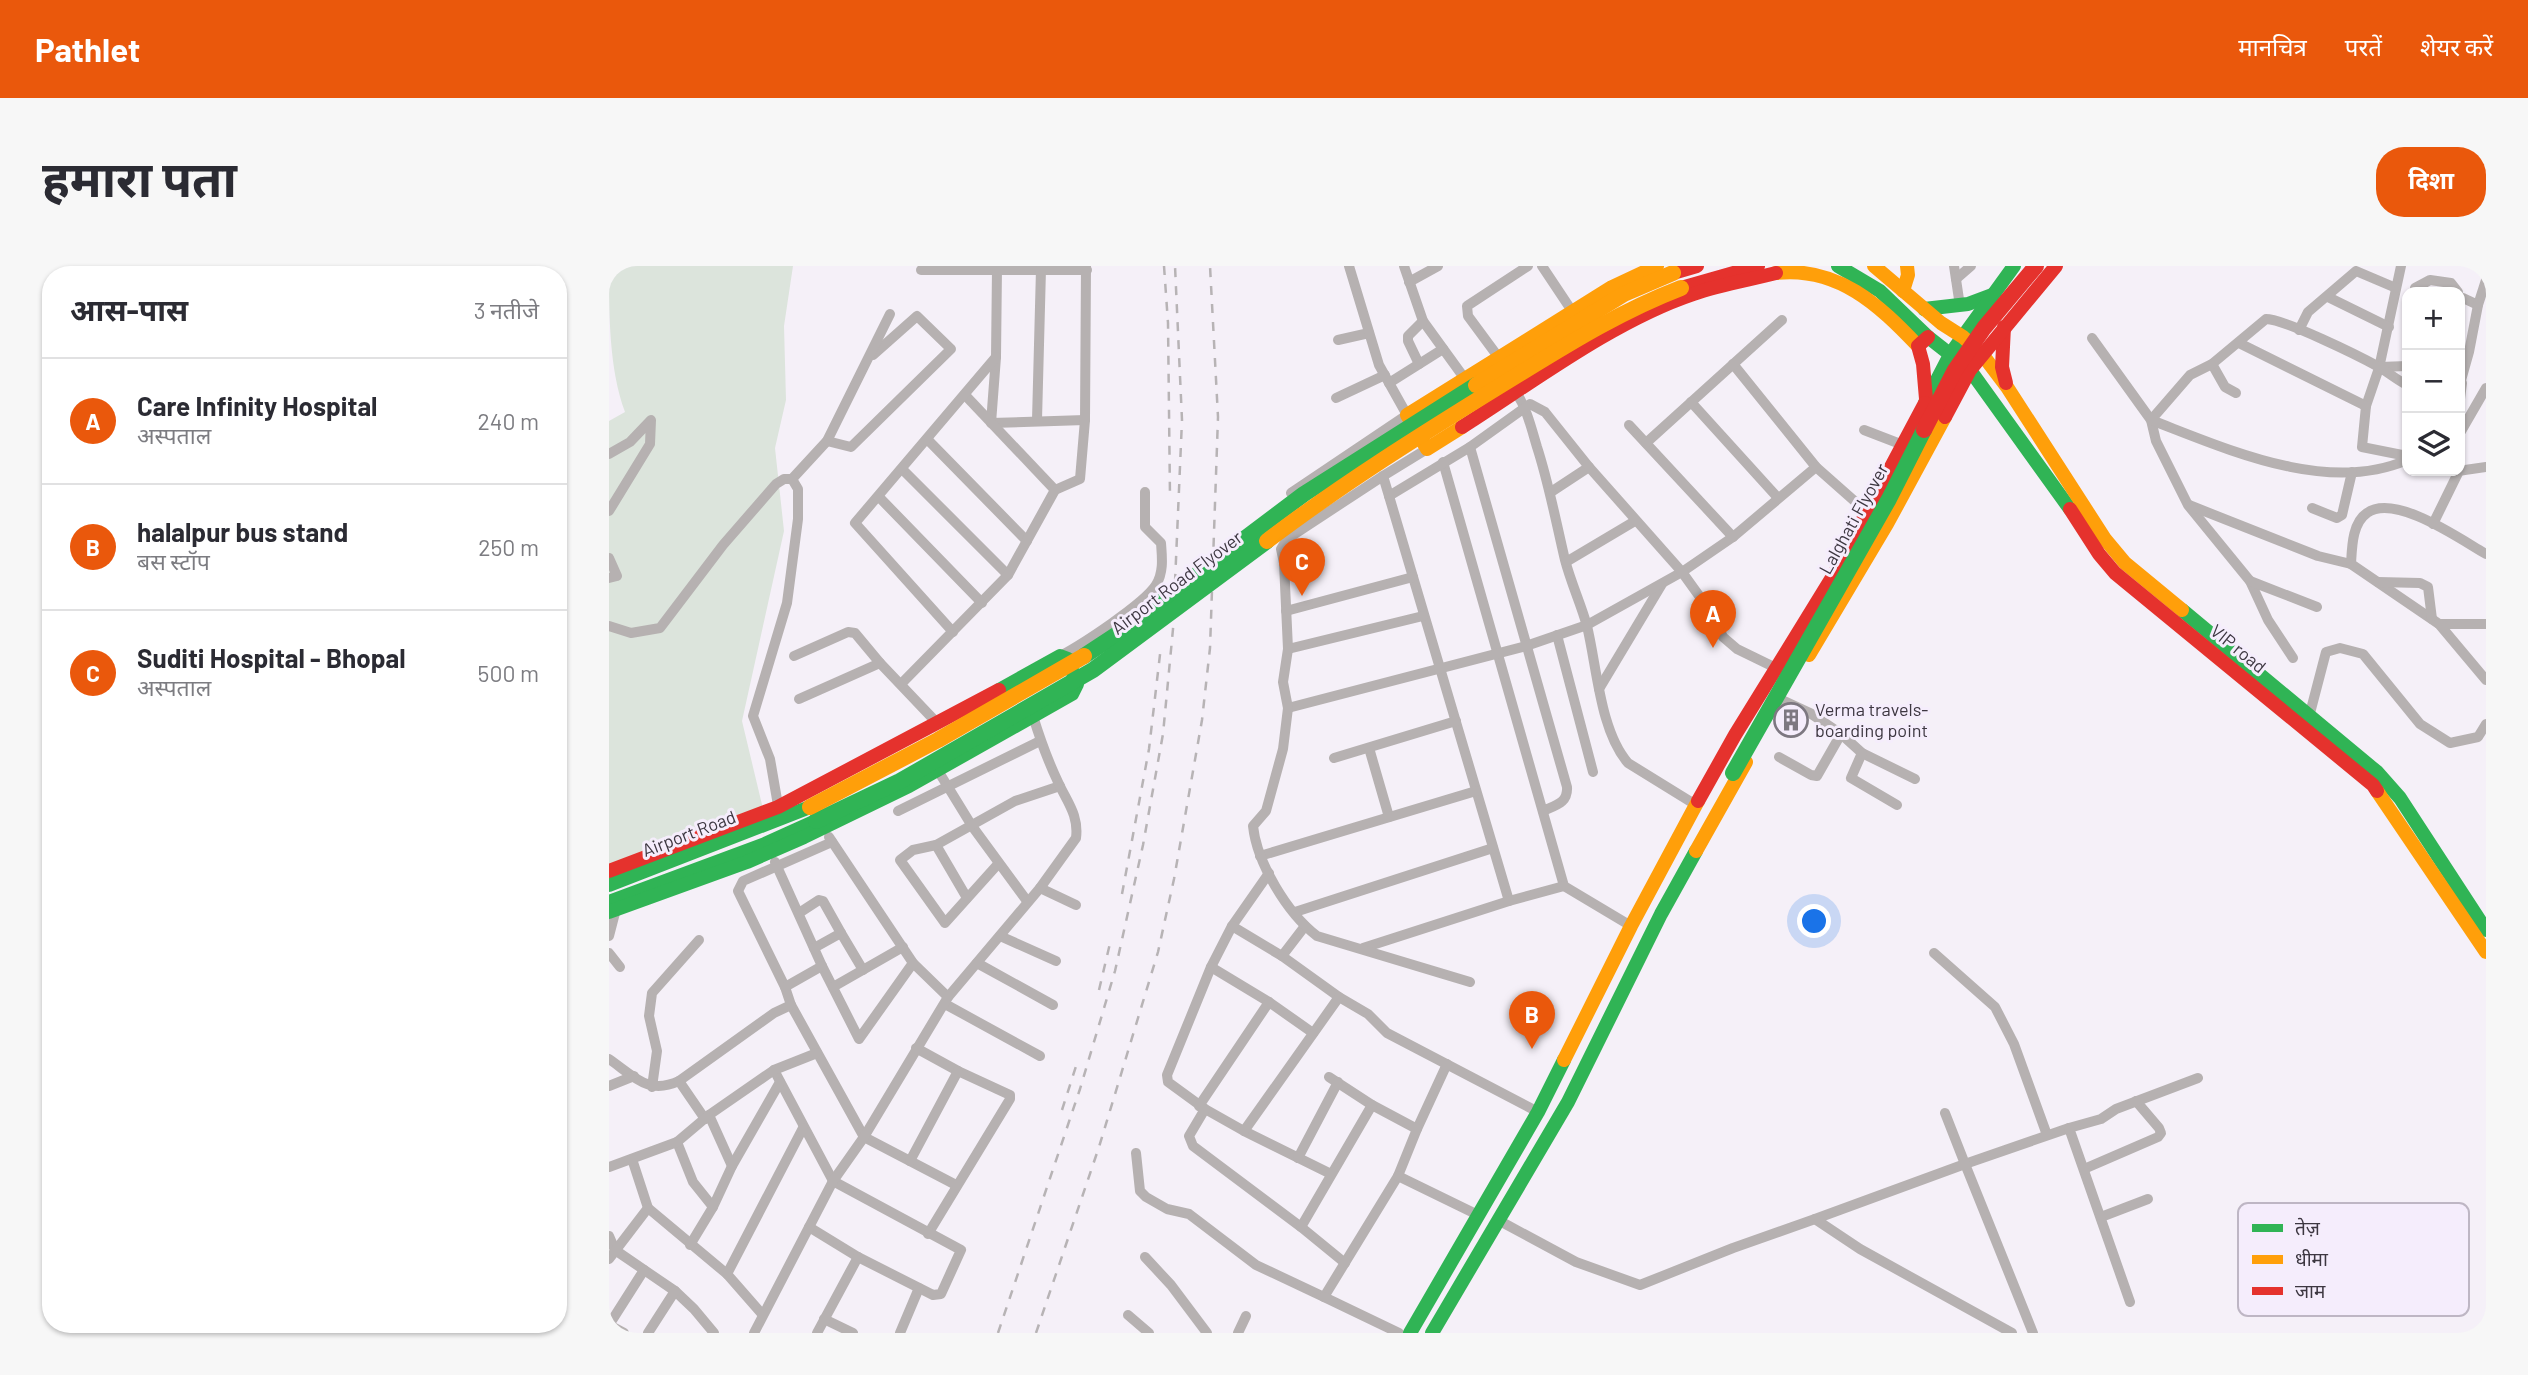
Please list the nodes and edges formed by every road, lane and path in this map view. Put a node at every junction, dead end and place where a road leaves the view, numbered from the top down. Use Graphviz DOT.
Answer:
graph roads {
  1 [pos="924,266"];
  2 [pos="1349,266"];
  3 [pos="1404,266"];
  4 [pos="1438,266"];
  5 [pos="1528,266"];
  6 [pos="1542,266"];
  7 [pos="1657,266"];
  8 [pos="1697,266"];
  9 [pos="1758,266"];
  10 [pos="1838,266"];
  11 [pos="1874,266"];
  12 [pos="1907,266"];
  13 [pos="1954,266"];
  14 [pos="1971,266"];
  15 [pos="2014,266"];
  16 [pos="2036,266"];
  17 [pos="2056,266"];
  18 [pos="2401,266"];
  19 [pos="997,268"];
  20 [pos="1087,268"];
  21 [pos="1041,269"];
  22 [pos="1956,279"];
  23 [pos="2486,280"];
  24 [pos="1409,282"];
  25 [pos="1684,285"];
  26 [pos="2396,286"];
  27 [pos="2402,287"];
  28 [pos="2421,287"];
  29 [pos="2453,287"];
  30 [pos="1903,291"];
  31 [pos="1992,295"];
  32 [pos="2328,297"];
  33 [pos="2465,298"];
  34 [pos="2478,305"];
  35 [pos="1960,306"];
  36 [pos="1924,309"];
  37 [pos="1572,311"];
  38 [pos="890,314"];
  39 [pos="1781,320"];
  40 [pos="1423,321"];
  41 [pos="2004,327"];
  42 [pos="2389,327"];
  43 [pos="2299,330"];
  44 [pos="1369,333"];
  45 [pos="1963,337"];
  46 [pos="2092,338"];
  47 [pos="1338,340"];
  48 [pos="1923,342"];
  49 [pos="2239,343"];
  50 [pos="1443,349"];
  51 [pos="1951,354"];
  52 [pos="1982,354"];
  53 [pos="996,357"];
  54 [pos="1499,358"];
  55 [pos="868,359"];
  56 [pos="1419,364"];
  57 [pos="1733,364"];
  58 [pos="2212,364"];
  59 [pos="2465,365"];
  60 [pos="2402,366"];
  61 [pos="2379,368"];
  62 [pos="1970,370"];
  63 [pos="1387,379"];
  64 [pos="1465,379"];
  65 [pos="2402,382"];
  66 [pos="2007,387"];
  67 [pos="2486,388"];
  68 [pos="1516,392"];
  69 [pos="2236,393"];
  70 [pos="965,395"];
  71 [pos="1336,398"];
  72 [pos="1926,399"];
  73 [pos="1692,402"];
  74 [pos="2366,406"];
  75 [pos="1525,407"];
  76 [pos="1407,415"];
  77 [pos="1085,420"];
  78 [pos="2151,420"];
  79 [pos="1037,421"];
  80 [pos="2008,421"];
  81 [pos="991,423"];
  82 [pos="1938,424"];
  83 [pos="2465,424"];
  84 [pos="1629,425"];
  85 [pos="1864,430"];
  86 [pos="927,439"];
  87 [pos="827,440"];
  88 [pos="1646,443"];
  89 [pos="1903,444"];
  90 [pos="1470,447"];
  91 [pos="1427,449"];
  92 [pos="609,454"];
  93 [pos="2402,457"];
  94 [pos="2402,461"];
  95 [pos="1443,462"];
  96 [pos="1589,467"];
  97 [pos="1817,467"];
  98 [pos="2486,467"];
  99 [pos="902,469"];
  100 [pos="2465,470"];
  101 [pos="2352,472"];
  102 [pos="1383,476"];
  103 [pos="2457,476"];
  104 [pos="793,479"];
  105 [pos="1055,490"];
  106 [pos="1145,492"];
  107 [pos="1551,492"];
  108 [pos="1291,493"];
  109 [pos="1389,496"];
  110 [pos="880,497"];
  111 [pos="1778,498"];
  112 [pos="2188,505"];
  113 [pos="2312,508"];
  114 [pos="609,512"];
  115 [pos="1868,513"];
  116 [pos="1635,521"];
  117 [pos="2433,524"];
  118 [pos="1733,537"];
  119 [pos="1027,541"];
  120 [pos="2486,554"];
  121 [pos="609,558"];
  122 [pos="1566,562"];
  123 [pos="2351,564"];
  124 [pos="1682,572"];
  125 [pos="1008,575"];
  126 [pos="1413,576"];
  127 [pos="609,578"];
  128 [pos="2250,582"];
  129 [pos="2378,582"];
  130 [pos="1663,583"];
  131 [pos="982,603"];
  132 [pos="2317,607"];
  133 [pos="1286,611"];
  134 [pos="1423,616"];
  135 [pos="2435,621"];
  136 [pos="2486,624"];
  137 [pos="1587,625"];
  138 [pos="609,626"];
  139 [pos="953,632"];
  140 [pos="1557,635"];
  141 [pos="1526,646"];
  142 [pos="1288,649"];
  143 [pos="1496,653"];
  144 [pos="794,656"];
  145 [pos="1061,656"];
  146 [pos="2293,658"];
  147 [pos="880,663"];
  148 [pos="1776,668"];
  149 [pos="1439,669"];
  150 [pos="2486,680"];
  151 [pos="901,684"];
  152 [pos="1599,689"];
  153 [pos="799,699"];
  154 [pos="1782,700"];
  155 [pos="1288,708"];
  156 [pos="1033,716"];
  157 [pos="2309,717"];
  158 [pos="1456,721"];
  159 [pos="938,724"];
  160 [pos="2486,724"];
  161 [pos="1841,734"];
  162 [pos="1040,741"];
  163 [pos="1369,748"];
  164 [pos="1862,753"];
  165 [pos="1779,757"];
  166 [pos="1334,758"];
  167 [pos="937,769"];
  168 [pos="1593,772"];
  169 [pos="1915,779"];
  170 [pos="1060,786"];
  171 [pos="949,788"];
  172 [pos="1476,791"];
  173 [pos="1723,801"];
  174 [pos="1696,805"];
  175 [pos="1898,805"];
  176 [pos="898,811"];
  177 [pos="1543,811"];
  178 [pos="780,813"];
  179 [pos="1389,817"];
  180 [pos="820,824"];
  181 [pos="972,826"];
  182 [pos="936,845"];
  183 [pos="1493,848"];
  184 [pos="770,852"];
  185 [pos="1260,856"];
  186 [pos="999,864"];
  187 [pos="777,867"];
  188 [pos="609,871"];
  189 [pos="1269,873"];
  190 [pos="672,884"];
  191 [pos="609,886"];
  192 [pos="1564,886"];
  193 [pos="1040,888"];
  194 [pos="967,898"];
  195 [pos="1027,901"];
  196 [pos="1509,901"];
  197 [pos="1076,905"];
  198 [pos="611,908"];
  199 [pos="1295,912"];
  200 [pos="799,913"];
  201 [pos="1232,926"];
  202 [pos="1305,926"];
  203 [pos="1631,926"];
  204 [pos="2486,930"];
  205 [pos="841,933"];
  206 [pos="609,936"];
  207 [pos="1000,936"];
  208 [pos="699,940"];
  209 [pos="903,947"];
  210 [pos="814,948"];
  211 [pos="1362,948"];
  212 [pos="2486,952"];
  213 [pos="609,953"];
  214 [pos="1934,953"];
  215 [pos="1282,956"];
  216 [pos="1056,961"];
  217 [pos="913,963"];
  218 [pos="977,963"];
  219 [pos="822,966"];
  220 [pos="620,967"];
  221 [pos="1211,967"];
  222 [pos="863,970"];
  223 [pos="1470,982"];
  224 [pos="785,987"];
  225 [pos="833,987"];
  226 [pos="1339,997"];
  227 [pos="947,1001"];
  228 [pos="1269,1002"];
  229 [pos="791,1004"];
  230 [pos="1053,1005"];
  231 [pos="1313,1033"];
  232 [pos="916,1048"];
  233 [pos="817,1053"];
  234 [pos="1040,1056"];
  235 [pos="609,1059"];
  236 [pos="1447,1065"];
  237 [pos="774,1070"];
  238 [pos="958,1071"];
  239 [pos="634,1076"];
  240 [pos="2198,1078"];
  241 [pos="679,1081"];
  242 [pos="780,1082"];
  243 [pos="609,1086"];
  244 [pos="652,1087"];
  245 [pos="2136,1101"];
  246 [pos="1372,1105"];
  247 [pos="1202,1108"];
  248 [pos="1538,1112"];
  249 [pos="1945,1113"];
  250 [pos="707,1117"];
  251 [pos="803,1128"];
  252 [pos="2069,1128"];
  253 [pos="1417,1129"];
  254 [pos="1244,1131"];
  255 [pos="2047,1135"];
  256 [pos="864,1137"];
  257 [pos="677,1142"];
  258 [pos="1136,1153"];
  259 [pos="1298,1158"];
  260 [pos="632,1159"];
  261 [pos="910,1161"];
  262 [pos="1965,1164"];
  263 [pos="732,1166"];
  264 [pos="609,1167"];
  265 [pos="2084,1169"];
  266 [pos="1331,1174"];
  267 [pos="1398,1176"];
  268 [pos="833,1181"];
  269 [pos="956,1185"];
  270 [pos="2148,1199"];
  271 [pos="713,1207"];
  272 [pos="648,1208"];
  273 [pos="1478,1215"];
  274 [pos="2101,1217"];
  275 [pos="1815,1219"];
  276 [pos="1498,1220"];
  277 [pos="809,1227"];
  278 [pos="1301,1227"];
  279 [pos="928,1234"];
  280 [pos="609,1236"];
  281 [pos="690,1245"];
  282 [pos="612,1255"];
  283 [pos="858,1257"];
  284 [pos="1145,1257"];
  285 [pos="1345,1263"];
  286 [pos="644,1270"];
  287 [pos="727,1274"];
  288 [pos="919,1288"];
  289 [pos="674,1291"];
  290 [pos="1324,1297"];
  291 [pos="2130,1302"];
  292 [pos="762,1314"];
  293 [pos="1128,1315"];
  294 [pos="1246,1316"];
  295 [pos="824,1319"];
  296 [pos="609,1325"];
  297 [pos="624,1333"];
  298 [pos="648,1333"];
  299 [pos="714,1333"];
  300 [pos="754,1333"];
  301 [pos="817,1333"];
  302 [pos="853,1333"];
  303 [pos="900,1333"];
  304 [pos="1149,1333"];
  305 [pos="1207,1333"];
  306 [pos="1238,1333"];
  307 [pos="1399,1333"];
  308 [pos="1410,1333"];
  309 [pos="1432,1333"];
  310 [pos="2012,1333"];
  311 [pos="2033,1333"];
  1 -- 19 [label="street"];
  2 -- 44 [label="street"];
  3 -- 24 [label="street"];
  4 -- 24 [label="street"];
  5 -- 54 [label="street"];
  6 -- 37 [label="street"];
  7 -- 37 [label="main road"];
  8 -- 25 [label="main road, Airport Road Flyover"];
  9 -- 25 [label="main road"];
  10 -- 48 [label="main road"];
  11 -- 30 [label="main road, VIP road"];
  12 -- 30 [label="main road"];
  13 -- 22 [label="street"];
  14 -- 22 [label="street"];
  15 -- 31 [label="main road"];
  16 -- 173 [label="main road, Lalghati Flyover, bridge"];
  17 -- 41 [label="main road"];
  18 -- 26 [label="street"];
  19 -- 21 [label="street"];
  19 -- 53 [label="street"];
  20 -- 21 [label="street"];
  20 -- 77 [label="street"];
  21 -- 79 [label="street"];
  22 -- 35 [label="street"];
  23 -- 34 [label="street"];
  24 -- 40 [label="street"];
  25 -- 48 [label="main road"];
  25 -- 68 [label="main road"];
  25 -- 180 [label="main road, Airport Road Flyover, bridge"];
  26 -- 27 [label="street"];
  26 -- 32 [label="street"];
  26 -- 42 [label="street"];
  28 -- 29 [label="street"];
  30 -- 36 [label="main road, VIP road"];
  31 -- 35 [label="main road"];
  31 -- 45 [label="main road"];
  32 -- 42 [label="street"];
  32 -- 43 [label="street"];
  33 -- 34 [label="street"];
  34 -- 59 [label="street"];
  35 -- 36 [label="main road"];
  36 -- 45 [label="main road, VIP road"];
  37 -- 54 [label="main road"];
  38 -- 55 [label="street"];
  39 -- 57 [label="street"];
  40 -- 50 [label="street"];
  40 -- 56 [label="street"];
  41 -- 52 [label="main road"];
  41 -- 66 [label="main road"];
  42 -- 61 [label="street"];
  43 -- 49 [label="street"];
  43 -- 61 [label="street"];
  44 -- 47 [label="street"];
  44 -- 63 [label="street"];
  45 -- 51 [label="main road"];
  45 -- 52 [label="main road, VIP road"];
  46 -- 78 [label="street"];
  48 -- 51 [label="main road, VIP road"];
  48 -- 72 [label="main road"];
  49 -- 58 [label="street"];
  49 -- 74 [label="street"];
  50 -- 56 [label="street"];
  50 -- 64 [label="street"];
  51 -- 62 [label="main road, VIP road"];
  51 -- 72 [label="main road"];
  52 -- 62 [label="main road"];
  52 -- 66 [label="main road, VIP road"];
  53 -- 70 [label="street"];
  53 -- 81 [label="street"];
  54 -- 64 [label="main road"];
  55 -- 87 [label="street"];
  55 -- 87 [label="street"];
  56 -- 63 [label="street"];
  57 -- 73 [label="street"];
  57 -- 97 [label="street"];
  58 -- 69 [label="street"];
  58 -- 78 [label="street"];
  60 -- 61 [label="street"];
  61 -- 65 [label="street"];
  61 -- 74 [label="street"];
  62 -- 80 [label="main road, VIP road"];
  62 -- 82 [label="main road"];
  63 -- 71 [label="street"];
  63 -- 76 [label="street"];
  64 -- 76 [label="main road"];
  66 -- 157 [label="main road, VIP road"];
  67 -- 83 [label="street"];
  68 -- 75 [label="street"];
  68 -- 91 [label="main road"];
  70 -- 81 [label="street"];
  70 -- 86 [label="street"];
  72 -- 89 [label="main road"];
  73 -- 88 [label="street"];
  73 -- 111 [label="street"];
  74 -- 93 [label="street"];
  75 -- 90 [label="street"];
  75 -- 96 [label="street"];
  75 -- 107 [label="street"];
  76 -- 91 [label="main road"];
  76 -- 108 [label="street"];
  77 -- 79 [label="street"];
  77 -- 105 [label="street"];
  78 -- 101 [label="street"];
  78 -- 112 [label="street"];
  79 -- 81 [label="street"];
  80 -- 82 [label="main road"];
  80 -- 212 [label="main road, VIP road"];
  81 -- 105 [label="street"];
  82 -- 154 [label="main road"];
  84 -- 88 [label="street"];
  85 -- 89 [label="street"];
  86 -- 99 [label="street"];
  86 -- 119 [label="street"];
  87 -- 104 [label="street"];
  88 -- 118 [label="street"];
  89 -- 115 [label="main road"];
  90 -- 95 [label="street"];
  90 -- 141 [label="street"];
  91 -- 102 [label="street"];
  92 -- 114 [label="street"];
  94 -- 101 [label="street"];
  95 -- 109 [label="street"];
  95 -- 143 [label="street"];
  96 -- 107 [label="street"];
  96 -- 116 [label="street"];
  97 -- 111 [label="street"];
  97 -- 115 [label="street"];
  98 -- 100 [label="street"];
  99 -- 110 [label="street"];
  99 -- 125 [label="street"];
  101 -- 113 [label="street"];
  102 -- 109 [label="street"];
  102 -- 133 [label="street"];
  103 -- 117 [label="street"];
  104 -- 138 [label="street"];
  104 -- 178 [label="street"];
  105 -- 119 [label="street"];
  106 -- 145 [label="street"];
  107 -- 122 [label="street"];
  109 -- 126 [label="street"];
  110 -- 131 [label="street"];
  110 -- 139 [label="street"];
  111 -- 118 [label="street"];
  112 -- 123 [label="street"];
  112 -- 128 [label="street"];
  115 -- 148 [label="main road"];
  116 -- 122 [label="street"];
  116 -- 124 [label="street"];
  117 -- 120 [label="street"];
  117 -- 123 [label="street"];
  118 -- 124 [label="street"];
  119 -- 125 [label="street"];
  121 -- 127 [label="street"];
  122 -- 137 [label="street"];
  123 -- 129 [label="street"];
  124 -- 130 [label="street"];
  124 -- 148 [label="street"];
  125 -- 131 [label="street"];
  126 -- 133 [label="street"];
  126 -- 134 [label="street"];
  128 -- 132 [label="street"];
  128 -- 146 [label="street"];
  129 -- 135 [label="street"];
  129 -- 135 [label="street"];
  130 -- 137 [label="street"];
  130 -- 152 [label="street"];
  131 -- 139 [label="street"];
  133 -- 142 [label="street"];
  134 -- 142 [label="street"];
  134 -- 149 [label="street"];
  135 -- 136 [label="street"];
  135 -- 150 [label="street"];
  137 -- 140 [label="street"];
  137 -- 152 [label="street"];
  139 -- 151 [label="street"];
  140 -- 141 [label="street"];
  140 -- 168 [label="street"];
  141 -- 143 [label="street"];
  141 -- 177 [label="street"];
  142 -- 155 [label="street"];
  143 -- 149 [label="street"];
  143 -- 177 [label="street"];
  144 -- 147 [label="street"];
  145 -- 156 [label="main road"];
  145 -- 159 [label="main road"];
  147 -- 151 [label="street"];
  147 -- 153 [label="street"];
  148 -- 174 [label="main road"];
  149 -- 155 [label="street"];
  149 -- 158 [label="street"];
  151 -- 159 [label="street"];
  152 -- 174 [label="street"];
  154 -- 161 [label="street"];
  154 -- 173 [label="main road"];
  155 -- 185 [label="street"];
  156 -- 162 [label="street"];
  156 -- 167 [label="main road"];
  157 -- 160 [label="street"];
  157 -- 204 [label="main road, VIP road"];
  158 -- 163 [label="street"];
  158 -- 172 [label="street"];
  159 -- 178 [label="main road"];
  161 -- 164 [label="street"];
  161 -- 165 [label="street"];
  162 -- 170 [label="street"];
  162 -- 171 [label="street"];
  163 -- 166 [label="street"];
  163 -- 179 [label="street"];
  164 -- 169 [label="street"];
  164 -- 175 [label="street"];
  167 -- 171 [label="street"];
  167 -- 180 [label="main road"];
  170 -- 181 [label="street"];
  170 -- 193 [label="street"];
  171 -- 176 [label="street"];
  171 -- 181 [label="street"];
  172 -- 179 [label="street"];
  172 -- 183 [label="street"];
  173 -- 276 [label="main road"];
  174 -- 203 [label="main road"];
  177 -- 192 [label="street"];
  178 -- 180 [label="main road, Airport Road Flyover"];
  178 -- 188 [label="main road"];
  178 -- 191 [label="main road, Airport Road"];
  179 -- 185 [label="street"];
  180 -- 184 [label="main road"];
  180 -- 187 [label="street"];
  180 -- 190 [label="main road, Airport Road Flyover"];
  180 -- 209 [label="street"];
  181 -- 182 [label="street"];
  181 -- 186 [label="street"];
  182 -- 194 [label="street"];
  182 -- 194 [label="street"];
  183 -- 196 [label="street"];
  183 -- 199 [label="street"];
  184 -- 187 [label="street"];
  184 -- 190 [label="main road"];
  185 -- 189 [label="street"];
  186 -- 194 [label="street"];
  186 -- 195 [label="street"];
  187 -- 200 [label="street"];
  187 -- 224 [label="street"];
  189 -- 199 [label="street"];
  189 -- 201 [label="street"];
  190 -- 198 [label="main road"];
  192 -- 196 [label="street"];
  192 -- 203 [label="street"];
  193 -- 195 [label="street"];
  193 -- 197 [label="street"];
  195 -- 207 [label="street"];
  196 -- 211 [label="street"];
  198 -- 206 [label="street"];
  199 -- 202 [label="street"];
  200 -- 205 [label="street"];
  200 -- 210 [label="street"];
  201 -- 215 [label="street"];
  201 -- 221 [label="street"];
  202 -- 211 [label="street"];
  202 -- 215 [label="street"];
  203 -- 248 [label="main road"];
  205 -- 210 [label="street"];
  205 -- 222 [label="street"];
  207 -- 216 [label="street"];
  207 -- 218 [label="street"];
  208 -- 244 [label="street"];
  209 -- 217 [label="street"];
  209 -- 222 [label="street"];
  210 -- 219 [label="street"];
  211 -- 223 [label="street"];
  213 -- 220 [label="street"];
  214 -- 255 [label="street"];
  215 -- 226 [label="street"];
  217 -- 225 [label="street"];
  217 -- 227 [label="street"];
  218 -- 227 [label="street"];
  218 -- 230 [label="street"];
  219 -- 224 [label="street"];
  219 -- 225 [label="street"];
  221 -- 228 [label="street"];
  221 -- 247 [label="street"];
  222 -- 225 [label="street"];
  224 -- 229 [label="street"];
  226 -- 231 [label="street"];
  226 -- 236 [label="street"];
  227 -- 232 [label="street"];
  227 -- 234 [label="street"];
  228 -- 231 [label="street"];
  228 -- 247 [label="street"];
  229 -- 233 [label="street"];
  229 -- 241 [label="street"];
  231 -- 254 [label="street"];
  232 -- 238 [label="street"];
  232 -- 256 [label="street"];
  233 -- 237 [label="street"];
  233 -- 256 [label="street"];
  235 -- 239 [label="street"];
  236 -- 248 [label="street"];
  236 -- 253 [label="street"];
  237 -- 242 [label="street"];
  237 -- 250 [label="street"];
  238 -- 261 [label="street"];
  238 -- 269 [label="street"];
  239 -- 243 [label="street"];
  239 -- 244 [label="street"];
  240 -- 245 [label="street"];
  241 -- 244 [label="street"];
  241 -- 250 [label="street"];
  242 -- 251 [label="street"];
  242 -- 263 [label="street"];
  245 -- 252 [label="street"];
  245 -- 265 [label="street"];
  246 -- 253 [label="street"];
  246 -- 259 [label="street"];
  246 -- 266 [label="street"];
  247 -- 254 [label="street"];
  247 -- 278 [label="street"];
  248 -- 273 [label="main road"];
  249 -- 262 [label="street"];
  250 -- 257 [label="street"];
  250 -- 263 [label="street"];
  251 -- 268 [label="street"];
  251 -- 287 [label="street"];
  252 -- 255 [label="street"];
  252 -- 265 [label="street"];
  253 -- 267 [label="street"];
  254 -- 259 [label="street"];
  255 -- 262 [label="street"];
  256 -- 261 [label="street"];
  256 -- 268 [label="street"];
  257 -- 260 [label="street"];
  257 -- 271 [label="street"];
  258 -- 290 [label="street"];
  259 -- 266 [label="street"];
  260 -- 264 [label="street"];
  260 -- 272 [label="street"];
  261 -- 269 [label="street"];
  262 -- 275 [label="street"];
  262 -- 311 [label="street"];
  263 -- 271 [label="street"];
  265 -- 274 [label="street"];
  266 -- 278 [label="street"];
  267 -- 273 [label="street"];
  267 -- 285 [label="street"];
  268 -- 277 [label="street"];
  268 -- 279 [label="street"];
  269 -- 279 [label="street"];
  270 -- 274 [label="street"];
  271 -- 281 [label="street"];
  272 -- 281 [label="street"];
  272 -- 282 [label="street"];
  273 -- 308 [label="main road"];
  274 -- 291 [label="street"];
  275 -- 276 [label="street"];
  275 -- 310 [label="street"];
  276 -- 309 [label="main road"];
  277 -- 283 [label="street"];
  277 -- 292 [label="street"];
  278 -- 285 [label="street"];
  279 -- 288 [label="street"];
  280 -- 282 [label="street"];
  281 -- 287 [label="street"];
  282 -- 286 [label="street"];
  283 -- 288 [label="street"];
  283 -- 295 [label="street"];
  284 -- 305 [label="street"];
  285 -- 290 [label="street"];
  286 -- 289 [label="street"];
  286 -- 296 [label="street"];
  287 -- 292 [label="street"];
  288 -- 303 [label="street"];
  289 -- 298 [label="street"];
  289 -- 299 [label="street"];
  290 -- 307 [label="street"];
  292 -- 300 [label="street"];
  293 -- 304 [label="street"];
  294 -- 306 [label="street"];
  295 -- 301 [label="street"];
  295 -- 302 [label="street"];
  296 -- 297 [label="street"];
}
